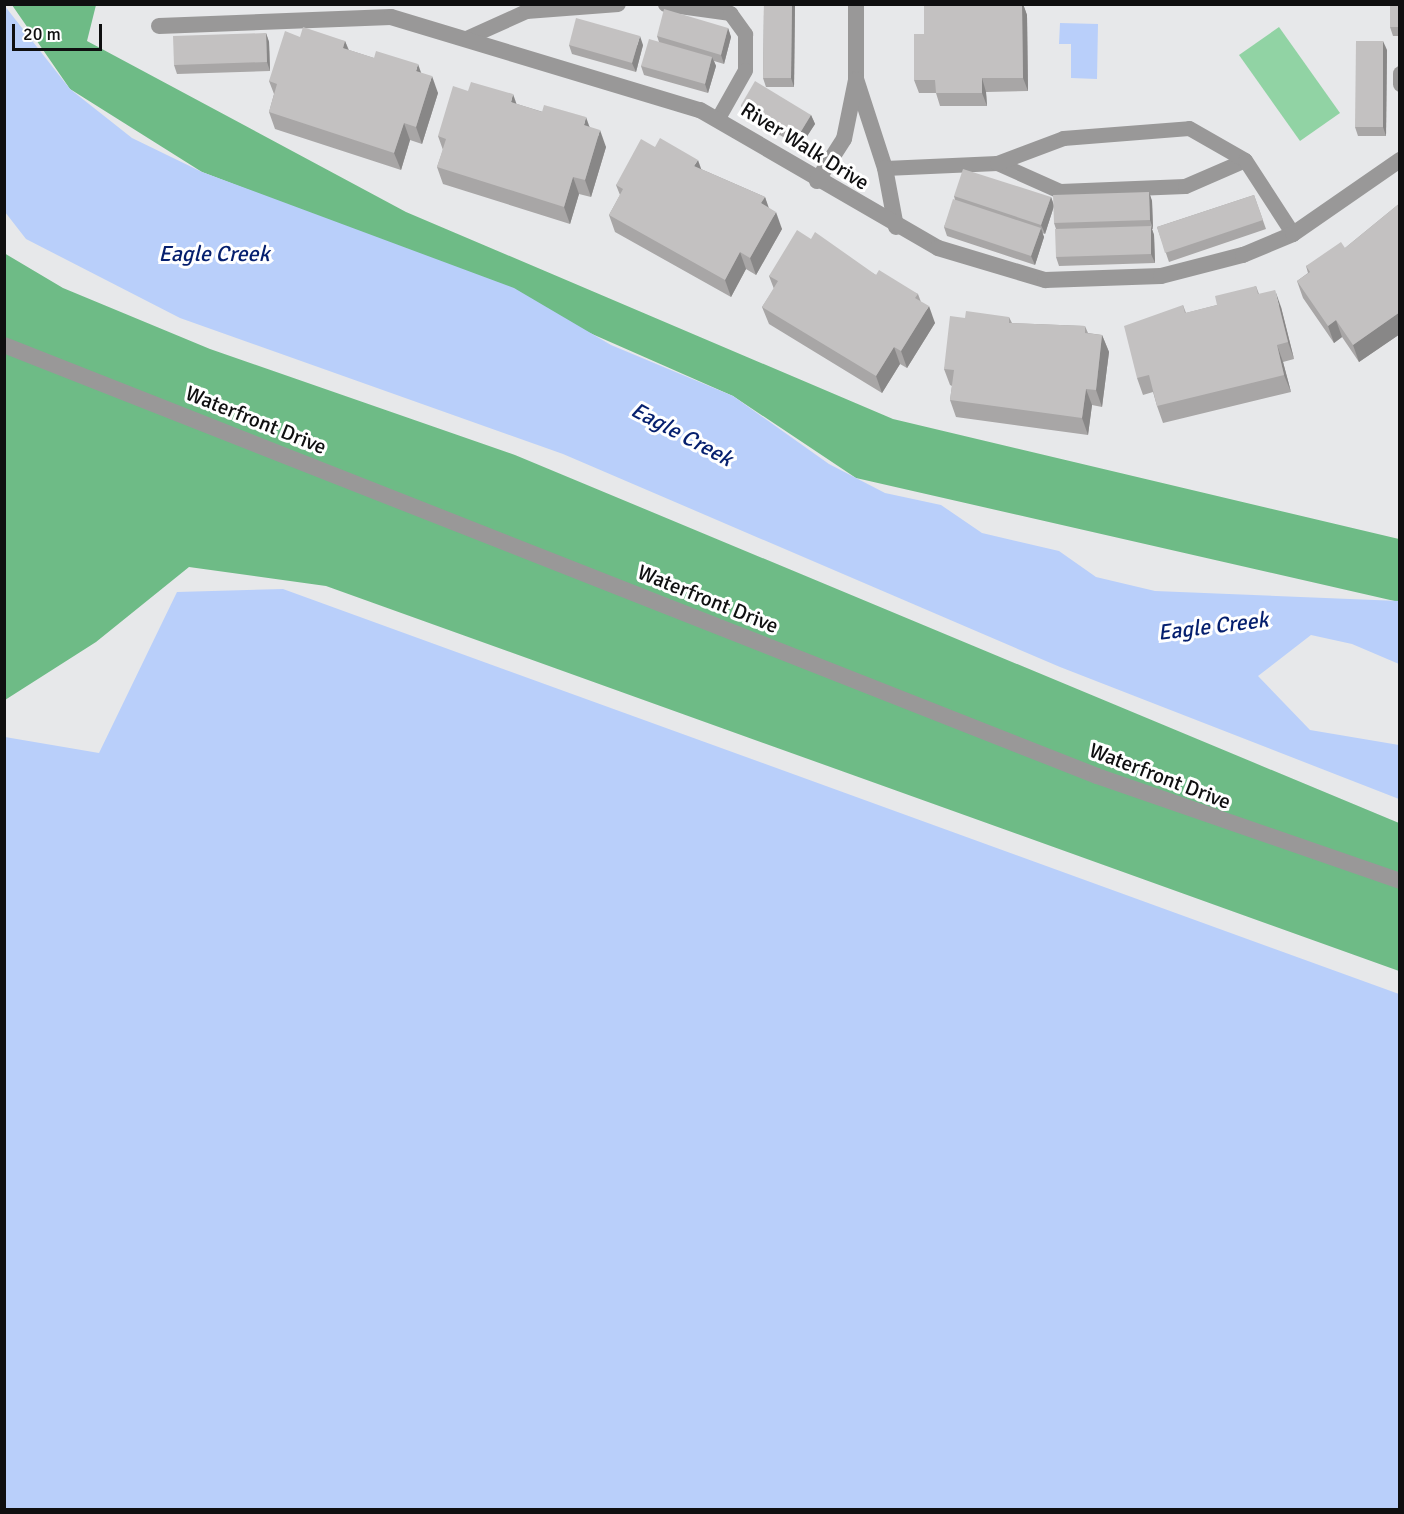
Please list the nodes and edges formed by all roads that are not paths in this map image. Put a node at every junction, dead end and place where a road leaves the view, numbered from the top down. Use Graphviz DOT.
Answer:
graph roads {
  1 [pos="618,4"];
  2 [pos="665,4"];
  3 [pos="856,4"];
  4 [pos="159,26"];
  5 [pos="466,38"];
  6 [pos="1400,73"];
  7 [pos="856,79"];
  8 [pos="1400,84"];
  9 [pos="718,118"];
  10 [pos="1245,160"];
  11 [pos="1400,160"];
  12 [pos="997,163"];
  13 [pos="885,168"];
  14 [pos="817,181"];
  15 [pos="896,226"];
  16 [pos="1293,234"];
  17 [pos="4,345"];
  18 [pos="1400,881"];
  1 -- 5 [label="lane"];
  2 -- 9 [label="lane"];
  3 -- 7 [label="street"];
  4 -- 5 [label="street, River Walk Drive"];
  5 -- 9 [label="street, River Walk Drive"];
  6 -- 8 [label="lane"];
  7 -- 13 [label="street"];
  7 -- 14 [label="street"];
  9 -- 14 [label="street, River Walk Drive"];
  10 -- 12 [label="lane"];
  10 -- 12 [label="lane"];
  10 -- 16 [label="lane"];
  11 -- 16 [label="street, River Walk Drive"];
  12 -- 13 [label="lane"];
  13 -- 15 [label="street"];
  14 -- 15 [label="street, River Walk Drive"];
  15 -- 16 [label="street, River Walk Drive"];
  17 -- 18 [label="street, Waterfront Drive"];
}
